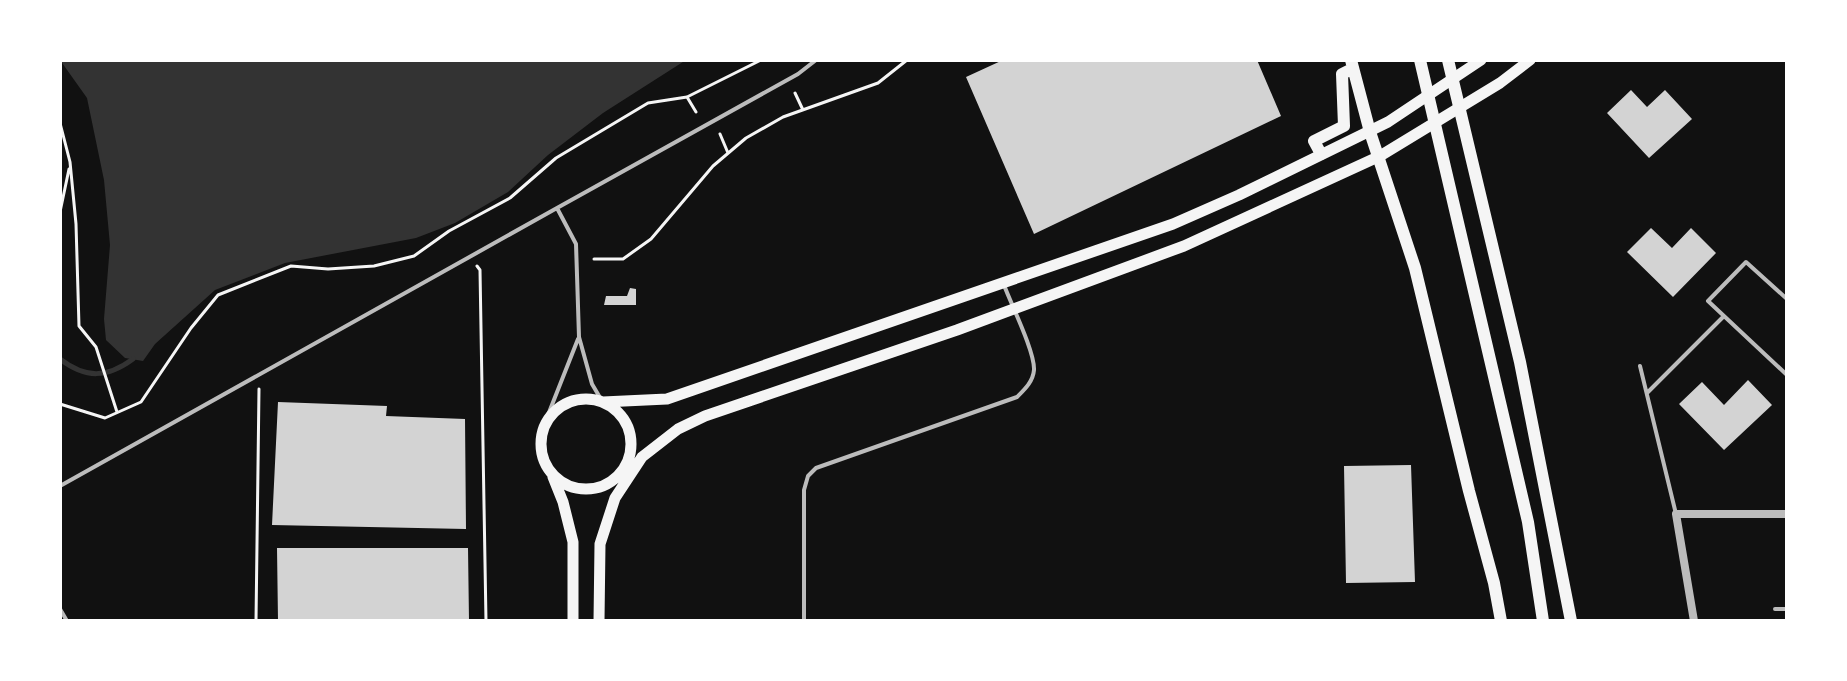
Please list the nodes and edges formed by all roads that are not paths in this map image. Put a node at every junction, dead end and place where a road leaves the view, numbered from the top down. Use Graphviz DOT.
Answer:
graph roads {
  1 [pos="816,60"];
  2 [pos="1420,60"];
  3 [pos="1448,60"];
  4 [pos="1481,60"];
  5 [pos="1530,60"];
  6 [pos="1352,64"];
  7 [pos="1370,132"];
  8 [pos="1321,154"];
  9 [pos="1380,156"];
  10 [pos="557,208"];
  11 [pos="1003,283"];
  12 [pos="1787,299"];
  13 [pos="1013,310"];
  14 [pos="1723,317"];
  15 [pos="579,337"];
  16 [pos="1640,366"];
  17 [pos="1787,375"];
  18 [pos="1647,393"];
  19 [pos="603,402"];
  20 [pos="546,420"];
  21 [pos="636,455"];
  22 [pos="551,473"];
  23 [pos="620,482"];
  24 [pos="60,486"];
  25 [pos="1676,514"];
  26 [pos="1787,514"];
  27 [pos="1787,573"];
  28 [pos="1787,589"];
  29 [pos="60,609"];
  30 [pos="1775,609"];
  31 [pos="1787,609"];
  32 [pos="67,621"];
  33 [pos="573,621"];
  34 [pos="599,621"];
  35 [pos="804,621"];
  36 [pos="1501,621"];
  37 [pos="1543,621"];
  38 [pos="1571,621"];
  39 [pos="1694,621"];
  1 -- 10 [label="lane"];
  2 -- 37 [label="highway"];
  3 -- 38 [label="highway"];
  4 -- 7 [label="main road"];
  5 -- 9 [label="main road"];
  6 -- 7 [label="highway"];
  6 -- 8 [label="highway"];
  7 -- 8 [label="main road"];
  7 -- 9 [label="highway"];
  8 -- 11 [label="main road"];
  9 -- 13 [label="main road"];
  9 -- 36 [label="highway"];
  10 -- 15 [label="lane"];
  10 -- 24 [label="lane"];
  11 -- 13 [label="lane"];
  11 -- 19 [label="main road"];
  12 -- 14 [label="lane"];
  13 -- 21 [label="main road"];
  13 -- 35 [label="lane"];
  14 -- 17 [label="lane"];
  14 -- 18 [label="lane"];
  15 -- 19 [label="lane"];
  15 -- 20 [label="lane"];
  16 -- 18 [label="lane"];
  18 -- 25 [label="lane"];
  19 -- 20 [label="main road"];
  19 -- 21 [label="main road"];
  20 -- 22 [label="main road"];
  21 -- 23 [label="main road"];
  21 -- 23 [label="main road"];
  22 -- 23 [label="main road"];
  22 -- 33 [label="main road"];
  23 -- 34 [label="main road"];
  25 -- 26 [label="street"];
  25 -- 39 [label="street"];
  27 -- 28 [label="lane"];
  29 -- 32 [label="lane"];
  30 -- 31 [label="lane"];
}
